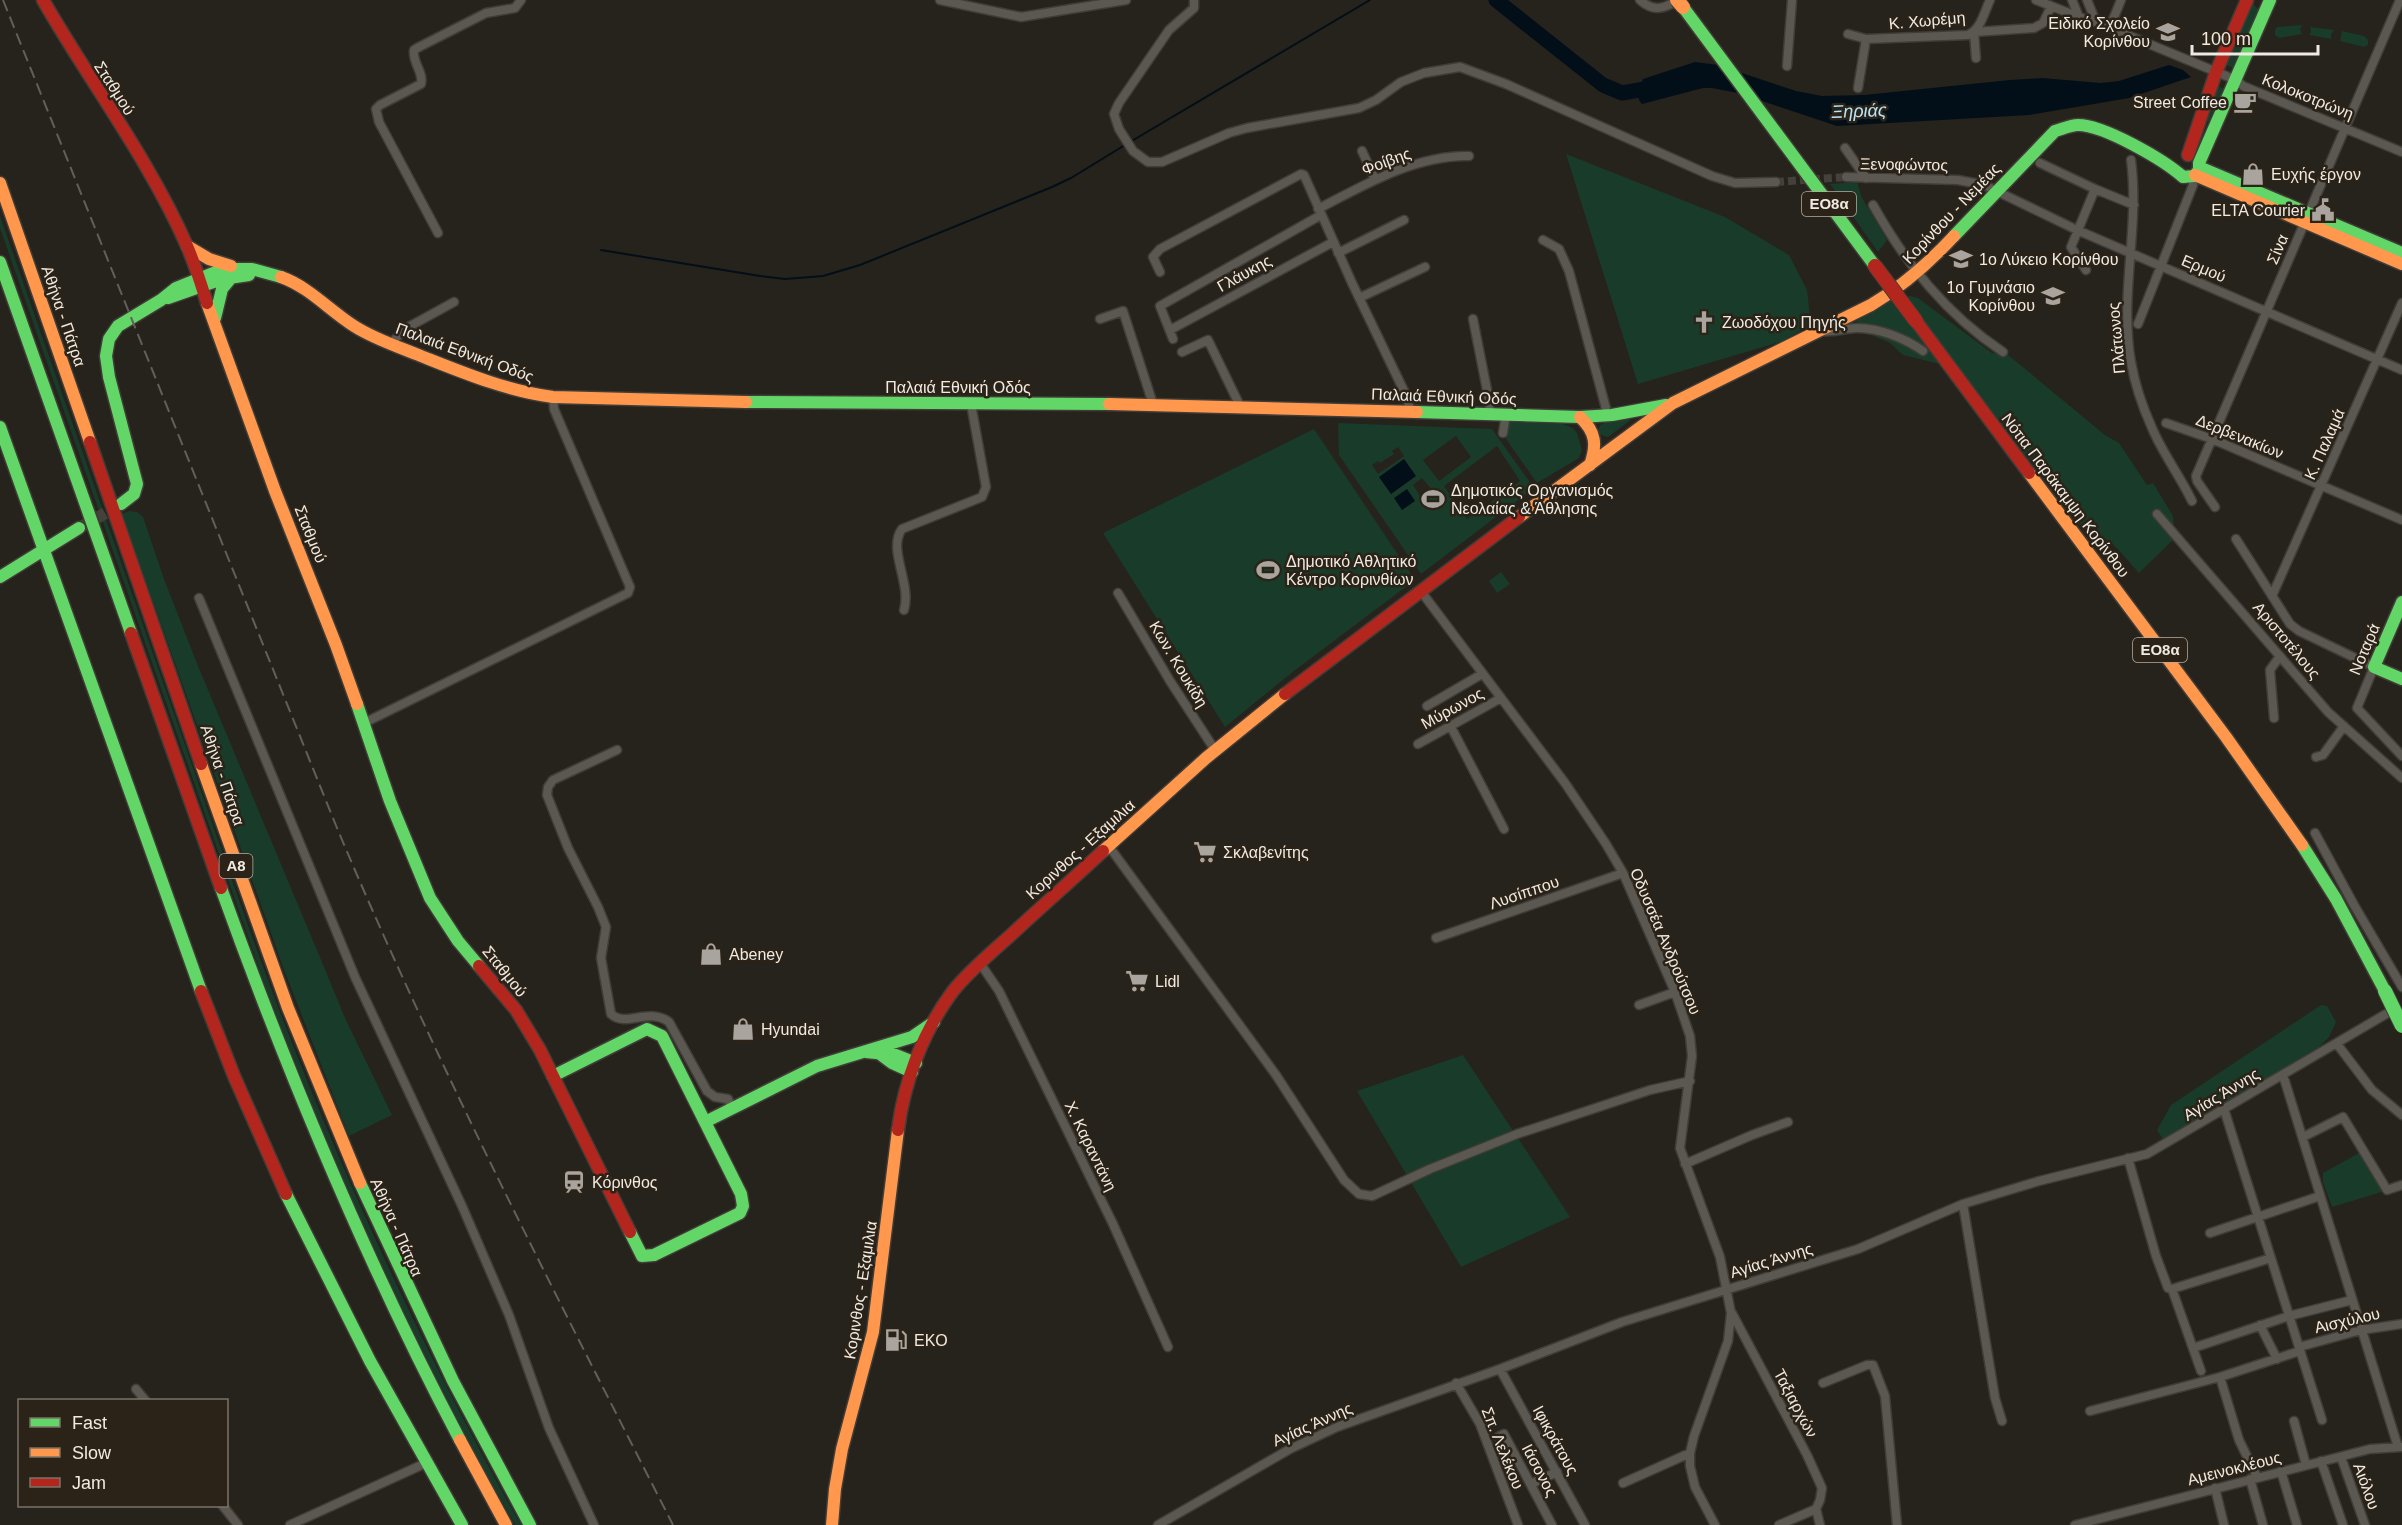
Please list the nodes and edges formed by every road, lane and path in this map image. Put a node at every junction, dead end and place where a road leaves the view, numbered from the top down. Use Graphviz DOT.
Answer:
graph roads {
  1 [pos="44,0"];
  2 [pos="521,0"];
  3 [pos="940,0"];
  4 [pos="1126,0"];
  5 [pos="1194,0"];
  6 [pos="1640,0"];
  7 [pos="1792,0"];
  8 [pos="1990,0"];
  9 [pos="2036,0"];
  10 [pos="2072,0"];
  11 [pos="2087,0"];
  12 [pos="2121,0"];
  13 [pos="2247,0"];
  14 [pos="2270,0"];
  15 [pos="2400,0"];
  16 [pos="1680,2"];
  17 [pos="2050,7"];
  18 [pos="2079,18"];
  19 [pos="2097,22"];
  20 [pos="2110,27"];
  21 [pos="1974,32"];
  22 [pos="1848,34"];
  23 [pos="1866,39"];
  24 [pos="1976,58"];
  25 [pos="1787,66"];
  26 [pos="2217,72"];
  27 [pos="2236,80"];
  28 [pos="1858,88"];
  29 [pos="2345,127"];
  30 [pos="1845,148"];
  31 [pos="1362,151"];
  32 [pos="2402,152"];
  33 [pos="1469,156"];
  34 [pos="2131,160"];
  35 [pos="2040,163"];
  36 [pos="2191,167"];
  37 [pos="1846,177"];
  38 [pos="1866,178"];
  39 [pos="1375,179"];
  40 [pos="1776,182"];
  41 [pos="0,183"];
  42 [pos="2095,189"];
  43 [pos="1995,191"];
  44 [pos="1873,205"];
  45 [pos="2134,205"];
  46 [pos="1319,212"];
  47 [pos="2307,218"];
  48 [pos="1404,220"];
  49 [pos="2077,230"];
  50 [pos="438,233"];
  51 [pos="1542,240"];
  52 [pos="1333,242"];
  53 [pos="187,246"];
  54 [pos="1338,253"];
  55 [pos="2131,253"];
  56 [pos="2402,253"];
  57 [pos="0,262"];
  58 [pos="2402,264"];
  59 [pos="2160,266"];
  60 [pos="1425,267"];
  61 [pos="2086,270"];
  62 [pos="1160,272"];
  63 [pos="236,273"];
  64 [pos="1916,273"];
  65 [pos="201,281"];
  66 [pos="176,288"];
  67 [pos="1359,298"];
  68 [pos="161,300"];
  69 [pos="454,302"];
  70 [pos="2402,303"];
  71 [pos="2266,312"];
  72 [pos="215,319"];
  73 [pos="1100,319"];
  74 [pos="1473,319"];
  75 [pos="2138,324"];
  76 [pos="1820,330"];
  77 [pos="1171,334"];
  78 [pos="391,344"];
  79 [pos="1923,351"];
  80 [pos="1182,352"];
  81 [pos="2003,352"];
  82 [pos="2378,360"];
  83 [pos="2402,370"];
  84 [pos="553,397"];
  85 [pos="1673,403"];
  86 [pos="970,404"];
  87 [pos="1153,404"];
  88 [pos="1240,406"];
  89 [pos="1411,411"];
  90 [pos="1490,414"];
  91 [pos="1506,414"];
  92 [pos="1608,416"];
  93 [pos="1580,417"];
  94 [pos="2166,423"];
  95 [pos="0,427"];
  96 [pos="1503,433"];
  97 [pos="2212,440"];
  98 [pos="1590,465"];
  99 [pos="2322,486"];
  100 [pos="2192,501"];
  101 [pos="121,504"];
  102 [pos="2215,507"];
  103 [pos="2157,514"];
  104 [pos="2402,520"];
  105 [pos="79,528"];
  106 [pos="2236,539"];
  107 [pos="43,549"];
  108 [pos="0,577"];
  109 [pos="1420,590"];
  110 [pos="1118,593"];
  111 [pos="2272,596"];
  112 [pos="199,598"];
  113 [pos="2402,602"];
  114 [pos="904,610"];
  115 [pos="2280,656"];
  116 [pos="2374,667"];
  117 [pos="1482,674"];
  118 [pos="2402,680"];
  119 [pos="1501,698"];
  120 [pos="1427,706"];
  121 [pos="2274,718"];
  122 [pos="364,723"];
  123 [pos="1450,725"];
  124 [pos="2344,726"];
  125 [pos="1418,744"];
  126 [pos="617,750"];
  127 [pos="1215,750"];
  128 [pos="2402,756"];
  129 [pos="2316,758"];
  130 [pos="2402,778"];
  131 [pos="1504,830"];
  132 [pos="2315,833"];
  133 [pos="1108,845"];
  134 [pos="1623,873"];
  135 [pos="1436,938"];
  136 [pos="980,963"];
  137 [pos="2402,987"];
  138 [pos="1675,993"];
  139 [pos="1639,1005"];
  140 [pos="2386,1014"];
  141 [pos="935,1021"];
  142 [pos="2402,1026"];
  143 [pos="2337,1044"];
  144 [pos="856,1053"];
  145 [pos="914,1067"];
  146 [pos="2283,1074"];
  147 [pos="553,1076"];
  148 [pos="1689,1081"];
  149 [pos="732,1108"];
  150 [pos="2224,1109"];
  151 [pos="2402,1115"];
  152 [pos="705,1122"];
  153 [pos="1788,1122"];
  154 [pos="2303,1137"];
  155 [pos="2128,1158"];
  156 [pos="1685,1164"];
  157 [pos="2402,1185"];
  158 [pos="2320,1196"];
  159 [pos="1963,1204"];
  160 [pos="2258,1217"];
  161 [pos="2210,1233"];
  162 [pos="2271,1258"];
  163 [pos="2172,1289"];
  164 [pos="1728,1290"];
  165 [pos="2352,1300"];
  166 [pos="1731,1313"];
  167 [pos="2289,1316"];
  168 [pos="2402,1324"];
  169 [pos="2260,1325"];
  170 [pos="2361,1330"];
  171 [pos="1168,1347"];
  172 [pos="2193,1348"];
  173 [pos="2299,1349"];
  174 [pos="2277,1359"];
  175 [pos="1500,1369"];
  176 [pos="2201,1371"];
  177 [pos="2220,1377"];
  178 [pos="1456,1383"];
  179 [pos="1823,1383"];
  180 [pos="136,1389"];
  181 [pos="144,1399"];
  182 [pos="2090,1412"];
  183 [pos="2322,1420"];
  184 [pos="2002,1421"];
  185 [pos="2294,1421"];
  186 [pos="1498,1437"];
  187 [pos="2400,1447"];
  188 [pos="1690,1453"];
  189 [pos="2341,1457"];
  190 [pos="2321,1461"];
  191 [pos="426,1463"];
  192 [pos="2306,1465"];
  193 [pos="2281,1471"];
  194 [pos="1557,1472"];
  195 [pos="2253,1478"];
  196 [pos="1623,1483"];
  197 [pos="1531,1484"];
  198 [pos="2215,1488"];
  199 [pos="224,1507"];
  200 [pos="1816,1509"];
  201 [pos="238,1525"];
  202 [pos="290,1525"];
  203 [pos="462,1525"];
  204 [pos="506,1525"];
  205 [pos="530,1525"];
  206 [pos="594,1525"];
  207 [pos="832,1525"];
  208 [pos="1158,1525"];
  209 [pos="1518,1525"];
  210 [pos="1552,1525"];
  211 [pos="1585,1525"];
  212 [pos="1715,1525"];
  213 [pos="1779,1525"];
  214 [pos="1820,1525"];
  215 [pos="1897,1525"];
  216 [pos="2075,1525"];
  217 [pos="2224,1525"];
  218 [pos="2263,1525"];
  219 [pos="2297,1525"];
  220 [pos="2343,1525"];
  221 [pos="2365,1525"];
  1 -- 53 [label="main road, Σταθμού"];
  2 -- 50 [label="street"];
  3 -- 4 [label="street"];
  5 -- 40 [label="street"];
  6 -- 16 [label="street"];
  7 -- 25 [label="street"];
  8 -- 21 [label="street, Κ. Χωρέμη"];
  9 -- 17 [label="street, Κολοκοτρώνη"];
  10 -- 18 [label="street"];
  11 -- 19 [label="street"];
  12 -- 20 [label="street"];
  13 -- 26 [label="main road"];
  14 -- 27 [label="main road"];
  15 -- 29 [label="street, Σίνα"];
  16 -- 142 [label="main road, Νότια Παράκαμψη Κορίνθου / ΕΟ8α, bridge"];
  17 -- 18 [label="street, Κολοκοτρώνη"];
  17 -- 21 [label="street"];
  18 -- 19 [label="street, Κολοκοτρώνη"];
  19 -- 20 [label="street, Κολοκοτρώνη"];
  20 -- 26 [label="street, Κολοκοτρώνη"];
  21 -- 23 [label="street, Κ. Χωρέμη"];
  21 -- 24 [label="street"];
  22 -- 23 [label="street, Κ. Χωρέμη"];
  23 -- 28 [label="street"];
  26 -- 27 [label="street, Κολοκοτρώνη"];
  26 -- 36 [label="main road"];
  27 -- 29 [label="street, Κολοκοτρώνη"];
  27 -- 36 [label="main road"];
  29 -- 32 [label="street, Κολοκοτρώνη"];
  29 -- 47 [label="street, Σίνα"];
  30 -- 38 [label="street"];
  31 -- 39 [label="street"];
  33 -- 39 [label="street, Φοίβης"];
  34 -- 45 [label="street, Πλάτωνος"];
  35 -- 42 [label="street"];
  36 -- 43 [label="main road, Κορίνθου - Νεμέας"];
  36 -- 47 [label="main road, Κορίνθου - Νεμέας"];
  36 -- 59 [label="street"];
  37 -- 38 [label="street, Ξενοφώντος"];
  38 -- 43 [label="street, Ξενοφώντος"];
  39 -- 46 [label="street, Φοίβης"];
  41 -- 205 [label="main road, Αθήνα - Πάτρα / Α8"];
  42 -- 45 [label="street"];
  42 -- 49 [label="street"];
  43 -- 49 [label="street, Ερμού"];
  43 -- 64 [label="main road, Κορίνθου - Νεμέας"];
  44 -- 64 [label="street"];
  45 -- 55 [label="street, Πλάτωνος"];
  46 -- 52 [label="street"];
  46 -- 62 [label="street"];
  46 -- 77 [label="street, Φοίβης"];
  47 -- 56 [label="main road"];
  47 -- 58 [label="main road"];
  47 -- 71 [label="street, Σίνα"];
  48 -- 54 [label="street"];
  49 -- 55 [label="street, Ερμού"];
  49 -- 61 [label="street"];
  51 -- 92 [label="street"];
  52 -- 54 [label="street"];
  52 -- 77 [label="street, Γλάυκης"];
  53 -- 63 [label="main road"];
  53 -- 65 [label="main road, Σταθμού"];
  53 -- 66 [label="main road"];
  54 -- 67 [label="street"];
  55 -- 59 [label="street, Ερμού"];
  55 -- 100 [label="street, Πλάτωνος"];
  57 -- 204 [label="main road, Α8"];
  59 -- 71 [label="street, Ερμού"];
  59 -- 75 [label="street"];
  60 -- 67 [label="street"];
  63 -- 65 [label="main road, Παλαιά Εθνική Οδός"];
  63 -- 72 [label="main road"];
  63 -- 78 [label="main road, Παλαιά Εθνική Οδός"];
  64 -- 76 [label="main road, Κορίνθου - Νεμέας"];
  64 -- 81 [label="street"];
  65 -- 66 [label="main road"];
  65 -- 68 [label="main road"];
  65 -- 72 [label="main road, Σταθμού"];
  66 -- 68 [label="main road"];
  67 -- 89 [label="street"];
  68 -- 101 [label="main road"];
  69 -- 78 [label="street"];
  70 -- 82 [label="street, Κ. Παλαμά"];
  71 -- 82 [label="street, Ερμού"];
  71 -- 97 [label="street, Σίνα"];
  72 -- 122 [label="main road, Σταθμού"];
  73 -- 87 [label="street"];
  74 -- 90 [label="street"];
  76 -- 79 [label="street"];
  76 -- 85 [label="main road, Κορίνθου - Νεμέας"];
  78 -- 84 [label="main road, Παλαιά Εθνική Οδός"];
  80 -- 88 [label="street"];
  82 -- 83 [label="street, Ερμού"];
  82 -- 99 [label="street, Κ. Παλαμά"];
  84 -- 86 [label="main road, Παλαιά Εθνική Οδός"];
  84 -- 122 [label="street"];
  85 -- 92 [label="main road, Παλαιά Εθνική Οδός"];
  85 -- 98 [label="main road, Κορινθος - Εξαμιλια"];
  86 -- 87 [label="main road, Παλαιά Εθνική Οδός"];
  86 -- 114 [label="street"];
  87 -- 88 [label="main road, Παλαιά Εθνική Οδός"];
  88 -- 89 [label="main road, Παλαιά Εθνική Οδός"];
  89 -- 90 [label="main road, Παλαιά Εθνική Οδός"];
  90 -- 91 [label="main road, Παλαιά Εθνική Οδός"];
  91 -- 93 [label="main road, Παλαιά Εθνική Οδός"];
  91 -- 96 [label="street"];
  92 -- 93 [label="main road, Παλαιά Εθνική Οδός"];
  93 -- 98 [label="main road"];
  94 -- 97 [label="street, Δερβενακίων"];
  95 -- 107 [label="main road"];
  97 -- 99 [label="street, Δερβενακίων"];
  97 -- 102 [label="street, Σίνα"];
  98 -- 109 [label="main road, Κορινθος - Εξαμιλια"];
  99 -- 104 [label="street, Δερβενακίων"];
  99 -- 111 [label="street, Κ. Παλαμά"];
  103 -- 115 [label="street, Αριστοτέλους"];
  105 -- 107 [label="main road"];
  106 -- 111 [label="street"];
  107 -- 108 [label="main road"];
  107 -- 191 [label="main road"];
  109 -- 117 [label="street, Οδυσσέα Ανδρούτσου"];
  109 -- 127 [label="main road, Κορινθος - Εξαμιλια"];
  110 -- 127 [label="street, Κων. Κουκίδη"];
  111 -- 116 [label="street"];
  112 -- 206 [label="street"];
  113 -- 116 [label="main road, Νοταρά"];
  115 -- 121 [label="street"];
  115 -- 124 [label="street, Αριστοτέλους"];
  116 -- 118 [label="main road"];
  116 -- 128 [label="street, Νοταρά"];
  117 -- 119 [label="street, Οδυσσέα Ανδρούτσου"];
  117 -- 120 [label="street"];
  119 -- 123 [label="street, Μύρωνος"];
  119 -- 134 [label="street, Οδυσσέα Ανδρούτσου"];
  122 -- 147 [label="main road, Σταθμού"];
  123 -- 125 [label="street, Μύρωνος"];
  123 -- 131 [label="street"];
  124 -- 129 [label="street"];
  124 -- 130 [label="street, Αριστοτέλους"];
  126 -- 149 [label="street"];
  127 -- 133 [label="main road, Κορινθος - Εξαμιλια"];
  132 -- 137 [label="street"];
  133 -- 136 [label="main road, Κορινθος - Εξαμιλια"];
  133 -- 148 [label="street"];
  134 -- 135 [label="street, Λυσίππου"];
  134 -- 138 [label="street, Οδυσσέα Ανδρούτσου"];
  136 -- 141 [label="main road, Κορινθος - Εξαμιλια"];
  136 -- 171 [label="street, Χ. Καραντάνη"];
  138 -- 139 [label="street"];
  138 -- 148 [label="street, Οδυσσέα Ανδρούτσου"];
  140 -- 143 [label="street, Αγίας Άννης"];
  141 -- 144 [label="main road"];
  141 -- 145 [label="main road, Κορινθος - Εξαμιλια"];
  143 -- 146 [label="street, Αγίας Άννης"];
  143 -- 151 [label="street"];
  144 -- 145 [label="main road"];
  144 -- 149 [label="main road"];
  145 -- 207 [label="main road, Κορινθος - Εξαμιλια"];
  146 -- 150 [label="street, Αγίας Άννης"];
  146 -- 154 [label="street"];
  147 -- 152 [label="main road"];
  147 -- 152 [label="main road, Σταθμού"];
  148 -- 156 [label="street, Οδυσσέα Ανδρούτσου"];
  149 -- 152 [label="main road"];
  150 -- 155 [label="street, Αγίας Άννης"];
  150 -- 160 [label="street"];
  153 -- 156 [label="street"];
  154 -- 157 [label="street"];
  154 -- 158 [label="street"];
  155 -- 159 [label="street, Αγίας Άννης"];
  155 -- 163 [label="street"];
  156 -- 164 [label="street, Οδυσσέα Ανδρούτσου"];
  158 -- 160 [label="street"];
  158 -- 165 [label="street"];
  159 -- 164 [label="street, Αγίας Άννης"];
  159 -- 184 [label="street"];
  160 -- 161 [label="street"];
  160 -- 162 [label="street"];
  162 -- 163 [label="street"];
  162 -- 167 [label="street"];
  163 -- 172 [label="street"];
  164 -- 166 [label="street, Οδυσσέα Ανδρούτσου"];
  164 -- 175 [label="street, Αγίας Άννης"];
  165 -- 167 [label="street"];
  165 -- 170 [label="street"];
  166 -- 188 [label="street, Οδυσσέα Ανδρούτσου"];
  166 -- 200 [label="street, Ταξιαρχών"];
  167 -- 169 [label="street"];
  167 -- 173 [label="street"];
  168 -- 170 [label="street, Αισχύλου"];
  169 -- 172 [label="street"];
  169 -- 174 [label="street"];
  170 -- 173 [label="street, Αισχύλου"];
  170 -- 187 [label="street"];
  172 -- 176 [label="street"];
  173 -- 174 [label="street, Αισχύλου"];
  173 -- 183 [label="street"];
  174 -- 177 [label="street, Αισχύλου"];
  175 -- 178 [label="street, Αγίας Άννης"];
  175 -- 194 [label="street, Ιφικράτους"];
  177 -- 182 [label="street, Αισχύλου"];
  177 -- 195 [label="street"];
  178 -- 208 [label="street, Αγίας Άννης"];
  178 -- 209 [label="street, Σπ. Λελέκου"];
  179 -- 215 [label="street"];
  180 -- 181 [label="street"];
  185 -- 192 [label="street"];
  186 -- 197 [label="street, Ιάσονος"];
  187 -- 189 [label="street, Αμεινοκλέους"];
  188 -- 196 [label="street"];
  188 -- 212 [label="street, Οδυσσέα Ανδρούτσου"];
  189 -- 190 [label="street, Αμεινοκλέους"];
  189 -- 221 [label="street, Αιόλου"];
  190 -- 192 [label="street, Αμεινοκλέους"];
  190 -- 220 [label="street"];
  191 -- 202 [label="street"];
  191 -- 203 [label="main road"];
  192 -- 193 [label="street, Αμεινοκλέους"];
  193 -- 195 [label="street, Αμεινοκλέους"];
  193 -- 219 [label="street"];
  194 -- 197 [label="street"];
  194 -- 211 [label="street, Ιφικράτους"];
  195 -- 198 [label="street, Αμεινοκλέους"];
  195 -- 218 [label="street"];
  197 -- 210 [label="street, Ιάσονος"];
  198 -- 216 [label="street, Αμεινοκλέους"];
  198 -- 217 [label="street"];
  199 -- 201 [label="street"];
  200 -- 213 [label="street"];
  200 -- 214 [label="street, Ταξιαρχών"];
}
